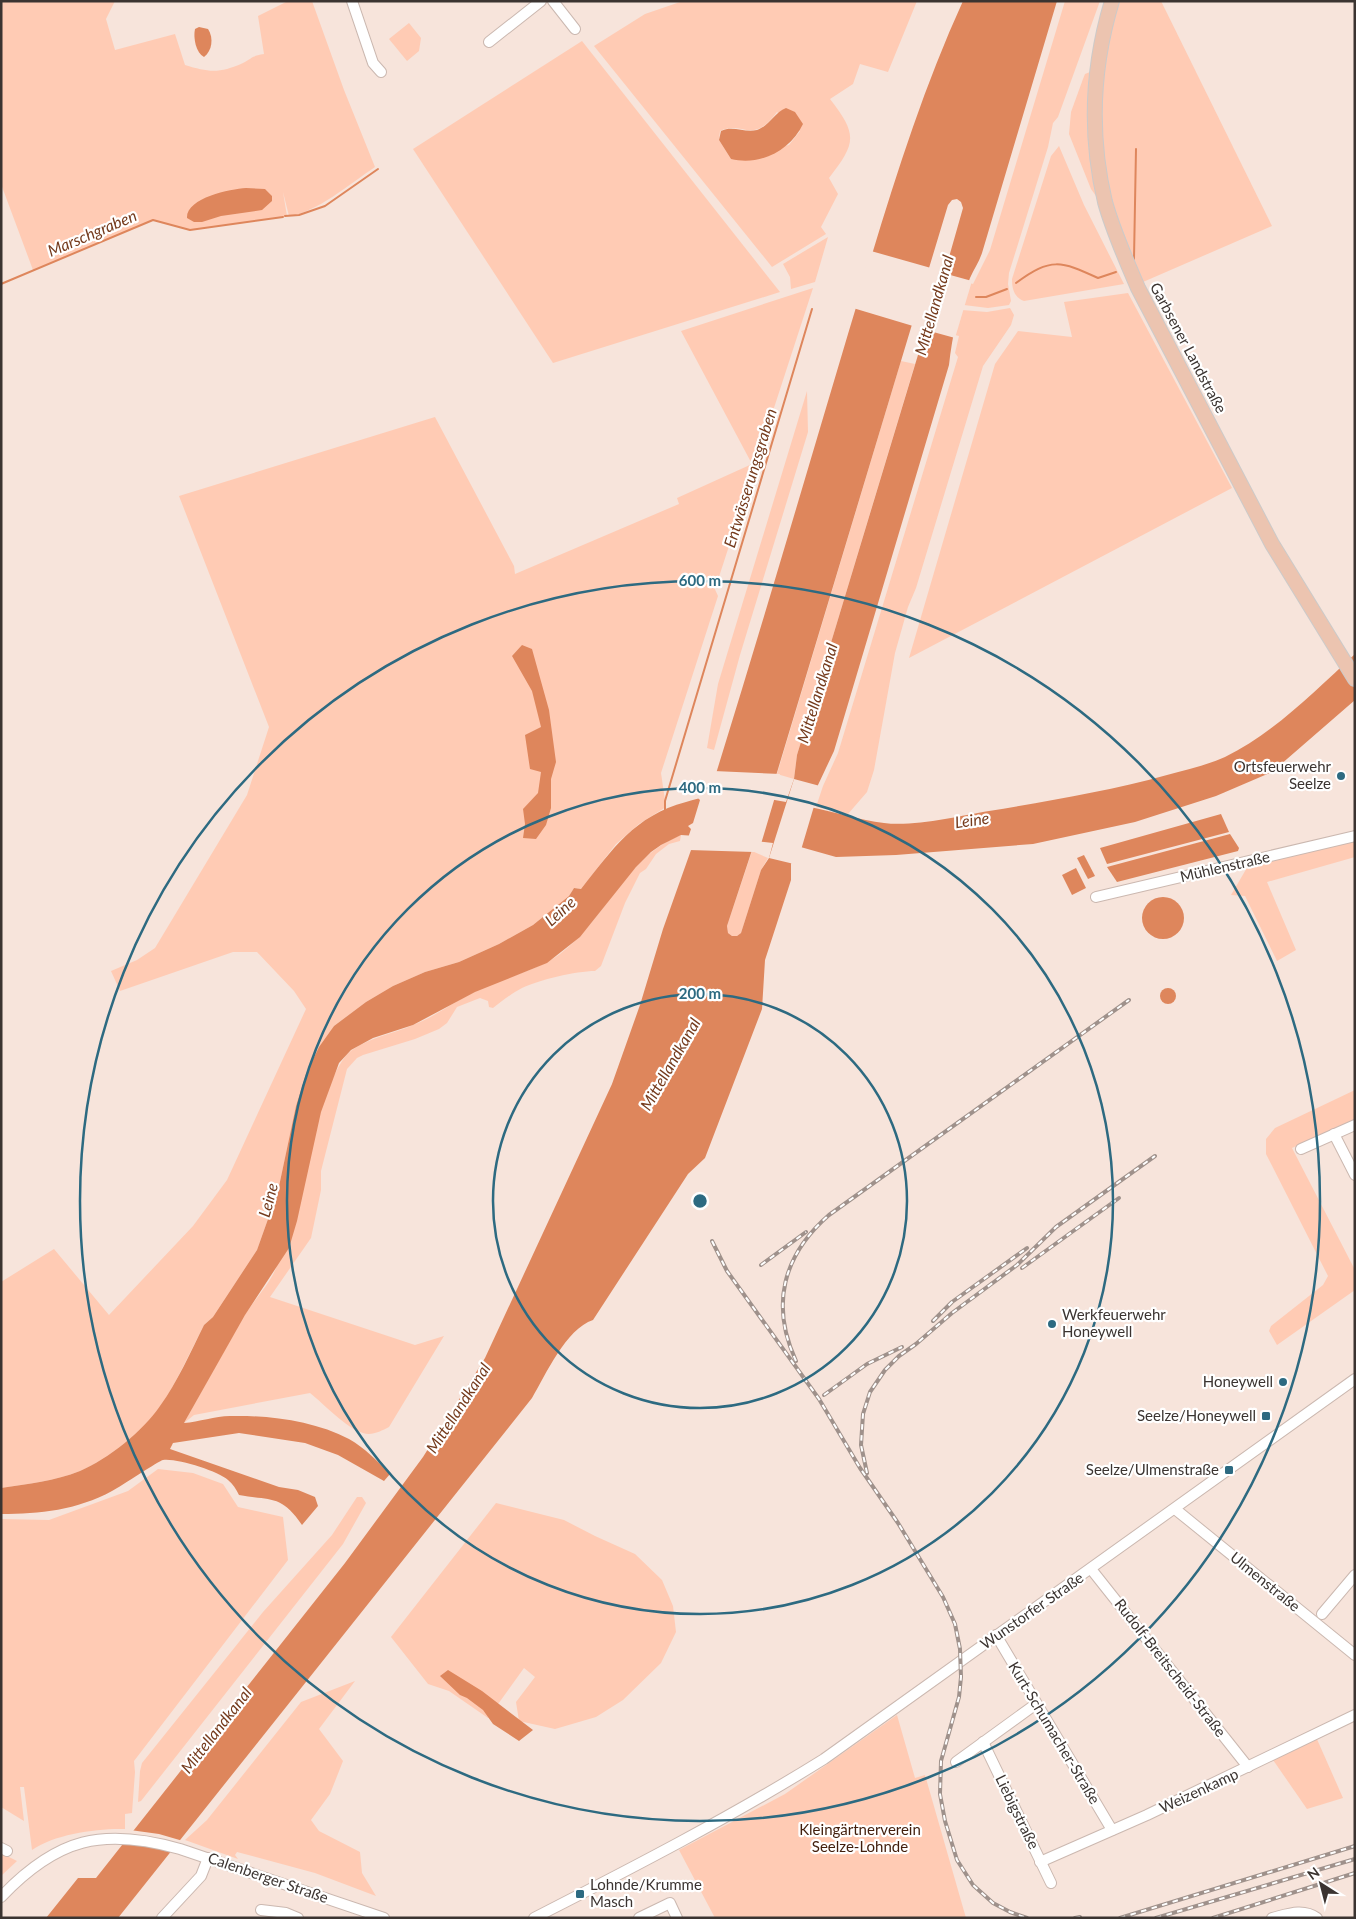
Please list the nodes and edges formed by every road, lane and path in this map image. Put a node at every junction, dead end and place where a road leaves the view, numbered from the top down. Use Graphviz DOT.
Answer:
graph roads {
  1 [pos="352,1"];
  2 [pos="541,1"];
  3 [pos="553,1"];
  4 [pos="1112,1"];
  5 [pos="575,28"];
  6 [pos="489,42"];
  7 [pos="382,72"];
  8 [pos="1355,679"];
  9 [pos="1355,836"];
  10 [pos="1096,897"];
  11 [pos="1355,1125"];
  12 [pos="1334,1134"];
  13 [pos="1301,1149"];
  14 [pos="1355,1175"];
  15 [pos="1355,1379"];
  16 [pos="1175,1509"];
  17 [pos="1091,1569"];
  18 [pos="1355,1575"];
  19 [pos="1322,1614"];
  20 [pos="996,1635"];
  21 [pos="1355,1655"];
  22 [pos="1036,1704"];
  23 [pos="1355,1715"];
  24 [pos="983,1742"];
  25 [pos="956,1762"];
  26 [pos="1248,1768"];
  27 [pos="1112,1830"];
  28 [pos="208,1858"];
  29 [pos="1040,1862"];
  30 [pos="1050,1883"];
  31 [pos="1,1897"];
  32 [pos="260,1910"];
  33 [pos="162,1918"];
  34 [pos="298,1918"];
  35 [pos="384,1918"];
  36 [pos="534,1918"];
  37 [pos="639,1918"];
  38 [pos="677,1918"];
  39 [pos="1272,1918"];
  40 [pos="1317,1918"];
  1 -- 7 [label="street"];
  2 -- 6 [label="street"];
  3 -- 5 [label="street"];
  4 -- 8 [label="main road, Garbsener Landstraße"];
  9 -- 10 [label="street, Mühlenstraße"];
  11 -- 12 [label="street"];
  12 -- 13 [label="street"];
  12 -- 14 [label="street"];
  15 -- 16 [label="street, Wunstorfer Straße"];
  16 -- 17 [label="street, Wunstorfer Straße"];
  16 -- 21 [label="street, Ulmenstraße"];
  17 -- 20 [label="street, Wunstorfer Straße"];
  17 -- 26 [label="street, Rudolf-Breitscheid-Straße"];
  18 -- 19 [label="street"];
  20 -- 22 [label="street, Kurt-Schumacher-Straße"];
  20 -- 36 [label="street, Wunstorfer Straße"];
  22 -- 24 [label="street"];
  22 -- 27 [label="street, Kurt-Schumacher-Straße"];
  23 -- 26 [label="street, Weizenkamp"];
  24 -- 25 [label="street"];
  24 -- 29 [label="street, Liebigstraße"];
  26 -- 27 [label="street, Weizenkamp"];
  27 -- 29 [label="street, Weizenkamp"];
  28 -- 31 [label="street, Calenberger Straße"];
  28 -- 33 [label="street"];
  28 -- 35 [label="street, Calenberger Straße"];
  29 -- 30 [label="street, Liebigstraße"];
  32 -- 34 [label="street"];
  37 -- 38 [label="street"];
  39 -- 40 [label="street"];
}
